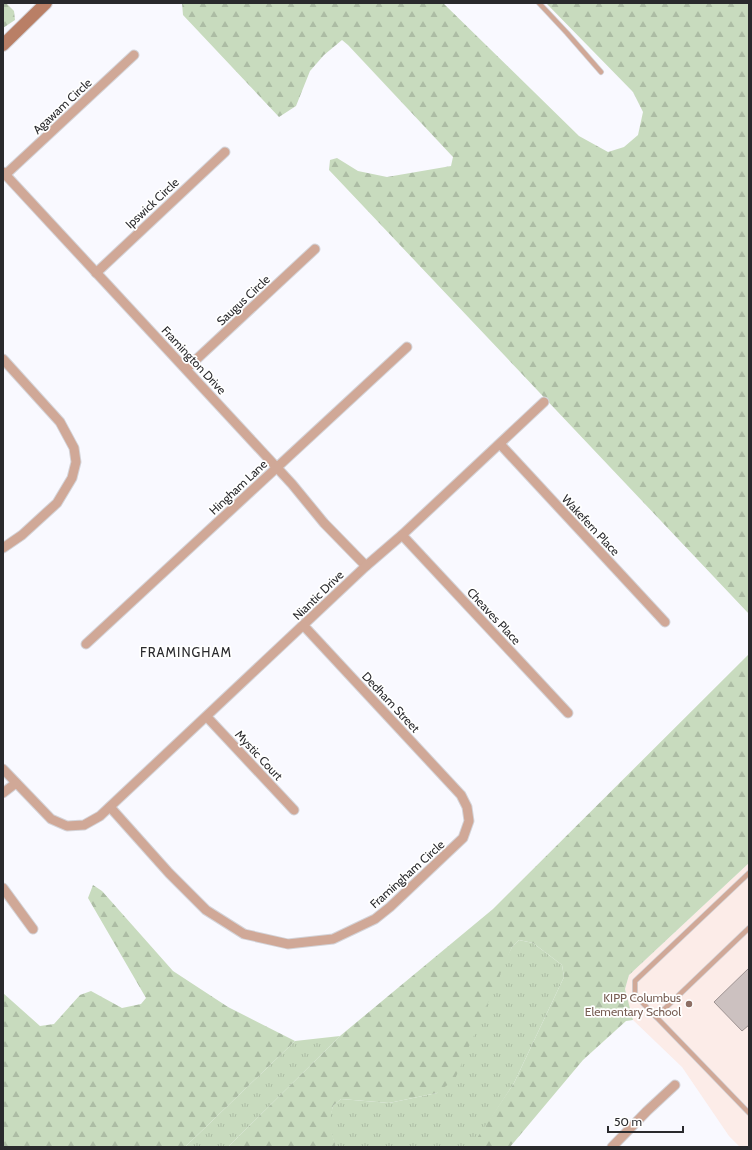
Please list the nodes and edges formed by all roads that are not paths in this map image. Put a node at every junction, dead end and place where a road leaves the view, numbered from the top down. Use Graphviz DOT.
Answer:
graph roads {
  1 [pos="46,3"];
  2 [pos="539,3"];
  3 [pos="3,45"];
  4 [pos="134,55"];
  5 [pos="601,72"];
  6 [pos="225,152"];
  7 [pos="4,174"];
  8 [pos="315,249"];
  9 [pos="96,272"];
  10 [pos="407,347"];
  11 [pos="3,359"];
  12 [pos="186,369"];
  13 [pos="544,402"];
  14 [pos="500,444"];
  15 [pos="276,467"];
  16 [pos="402,535"];
  17 [pos="3,548"];
  18 [pos="366,566"];
  19 [pos="665,622"];
  20 [pos="304,626"];
  21 [pos="86,644"];
  22 [pos="568,713"];
  23 [pos="207,717"];
  24 [pos="3,769"];
  25 [pos="16,783"];
  26 [pos="3,793"];
  27 [pos="461,795"];
  28 [pos="110,807"];
  29 [pos="294,810"];
  30 [pos="749,873"];
  31 [pos="3,888"];
  32 [pos="749,928"];
  33 [pos="33,929"];
  34 [pos="656,1017"];
  35 [pos="675,1085"];
  36 [pos="749,1113"];
  37 [pos="612,1147"];
  1 -- 3 [label="main road"];
  2 -- 5 [label="lane"];
  4 -- 7 [label="street, Agawam Circle"];
  6 -- 9 [label="street, Ipswick Circle"];
  7 -- 9 [label="street, Framington Drive"];
  8 -- 12 [label="street, Saugus Circle"];
  9 -- 12 [label="street, Framington Drive"];
  10 -- 15 [label="street, Hingham Lane"];
  11 -- 17 [label="street"];
  12 -- 15 [label="street, Framington Drive"];
  13 -- 14 [label="street, Niantic Drive"];
  14 -- 16 [label="street, Niantic Drive"];
  14 -- 19 [label="street, Wakefern Place"];
  15 -- 18 [label="street, Framington Drive"];
  15 -- 21 [label="street, Hingham Lane"];
  16 -- 18 [label="street, Niantic Drive"];
  16 -- 22 [label="street, Cheaves Place"];
  18 -- 20 [label="street, Niantic Drive"];
  20 -- 23 [label="street, Niantic Drive"];
  20 -- 27 [label="street, Dedham Street"];
  23 -- 28 [label="street, Niantic Drive"];
  23 -- 29 [label="street, Mystic Court"];
  24 -- 25 [label="street, Niantic Drive"];
  25 -- 26 [label="street"];
  25 -- 28 [label="street, Niantic Drive"];
  27 -- 28 [label="street, Framingham Circle"];
  30 -- 34 [label="lane"];
  31 -- 33 [label="street"];
  32 -- 34 [label="lane"];
  34 -- 36 [label="lane"];
  35 -- 37 [label="street"];
}
